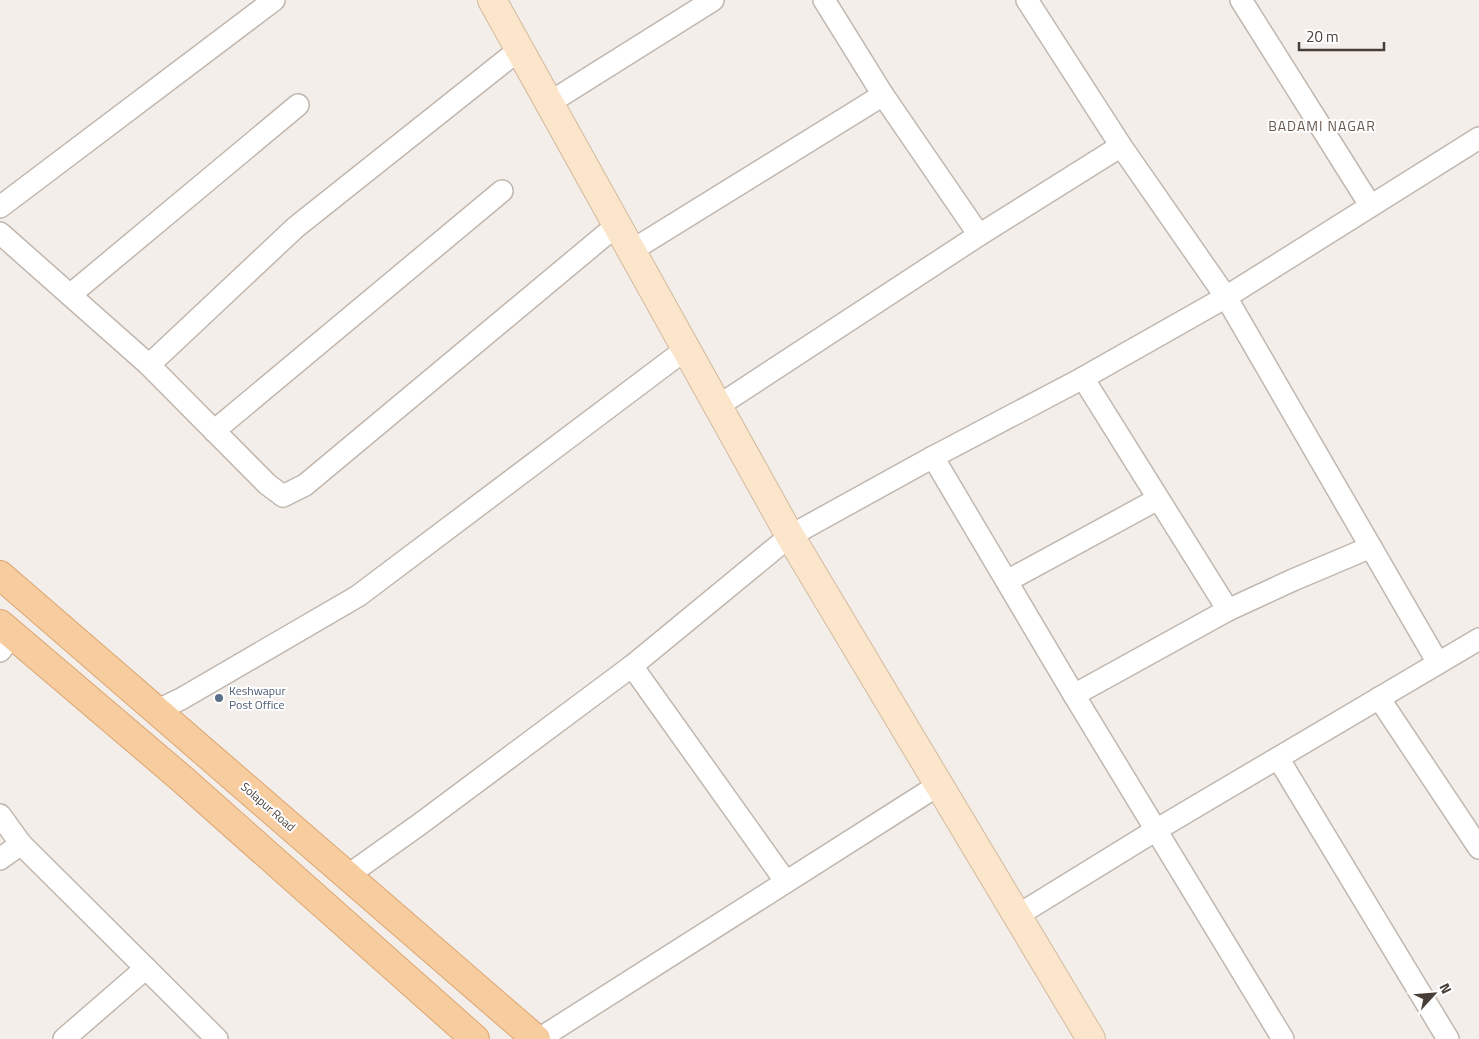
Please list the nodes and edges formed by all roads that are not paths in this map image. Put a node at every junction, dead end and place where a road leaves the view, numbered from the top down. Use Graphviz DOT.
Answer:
graph roads {
  1 [pos="274,0"];
  2 [pos="492,0"];
  3 [pos="713,0"];
  4 [pos="824,0"];
  5 [pos="1028,0"];
  6 [pos="1241,0"];
  7 [pos="520,49"];
  8 [pos="883,95"];
  9 [pos="549,103"];
  10 [pos="298,105"];
  11 [pos="1479,138"];
  12 [pos="1121,146"];
  13 [pos="502,191"];
  14 [pos="1370,206"];
  15 [pos="0,207"];
  16 [pos="617,225"];
  17 [pos="0,233"];
  18 [pos="979,235"];
  19 [pos="631,251"];
  20 [pos="70,295"];
  21 [pos="1226,297"];
  22 [pos="686,349"];
  23 [pos="149,365"];
  24 [pos="1083,378"];
  25 [pos="718,406"];
  26 [pos="214,431"];
  27 [pos="933,457"];
  28 [pos="1158,499"];
  29 [pos="790,536"];
  30 [pos="1371,547"];
  31 [pos="0,575"];
  32 [pos="1007,581"];
  33 [pos="1228,610"];
  34 [pos="4,636"];
  35 [pos="1479,638"];
  36 [pos="1438,663"];
  37 [pos="632,666"];
  38 [pos="1074,695"];
  39 [pos="1379,698"];
  40 [pos="156,711"];
  41 [pos="1278,758"];
  42 [pos="940,784"];
  43 [pos="0,814"];
  44 [pos="1156,830"];
  45 [pos="1478,842"];
  46 [pos="20,844"];
  47 [pos="0,859"];
  48 [pos="347,876"];
  49 [pos="786,882"];
  50 [pos="1018,915"];
  51 [pos="146,968"];
  52 [pos="64,1039"];
  53 [pos="217,1039"];
  54 [pos="475,1039"];
  55 [pos="538,1039"];
  56 [pos="1092,1039"];
  57 [pos="1283,1039"];
  58 [pos="1448,1039"];
  1 -- 15 [label="street"];
  2 -- 7 [label="street"];
  3 -- 9 [label="street"];
  4 -- 8 [label="street"];
  5 -- 12 [label="street"];
  6 -- 14 [label="street"];
  7 -- 9 [label="street"];
  7 -- 23 [label="street"];
  8 -- 18 [label="street"];
  8 -- 19 [label="street"];
  9 -- 16 [label="street"];
  10 -- 20 [label="street"];
  11 -- 14 [label="street"];
  12 -- 18 [label="street"];
  12 -- 21 [label="street"];
  13 -- 26 [label="street"];
  14 -- 21 [label="street"];
  16 -- 19 [label="street"];
  16 -- 26 [label="street"];
  17 -- 20 [label="street"];
  18 -- 25 [label="street"];
  19 -- 22 [label="street"];
  20 -- 23 [label="street"];
  21 -- 24 [label="street"];
  21 -- 30 [label="street"];
  22 -- 25 [label="street"];
  22 -- 40 [label="street"];
  23 -- 26 [label="street"];
  24 -- 27 [label="street"];
  24 -- 28 [label="street"];
  25 -- 29 [label="street"];
  27 -- 29 [label="street"];
  27 -- 32 [label="street"];
  28 -- 32 [label="street"];
  28 -- 33 [label="street"];
  29 -- 37 [label="street"];
  29 -- 42 [label="street"];
  30 -- 33 [label="street"];
  30 -- 36 [label="street"];
  31 -- 40 [label="main road, Solapur Road"];
  32 -- 38 [label="street"];
  33 -- 38 [label="street"];
  34 -- 54 [label="main road"];
  35 -- 36 [label="street"];
  36 -- 39 [label="street"];
  37 -- 48 [label="street"];
  37 -- 49 [label="street"];
  38 -- 44 [label="street"];
  39 -- 41 [label="street"];
  39 -- 45 [label="street"];
  40 -- 48 [label="main road, Solapur Road"];
  41 -- 44 [label="street"];
  41 -- 58 [label="street"];
  42 -- 49 [label="street"];
  42 -- 50 [label="street"];
  43 -- 46 [label="street"];
  44 -- 50 [label="street"];
  44 -- 57 [label="street"];
  46 -- 47 [label="street"];
  46 -- 51 [label="street"];
  48 -- 55 [label="main road, Solapur Road"];
  49 -- 55 [label="street"];
  50 -- 56 [label="street"];
  51 -- 52 [label="street"];
  51 -- 53 [label="street"];
}
